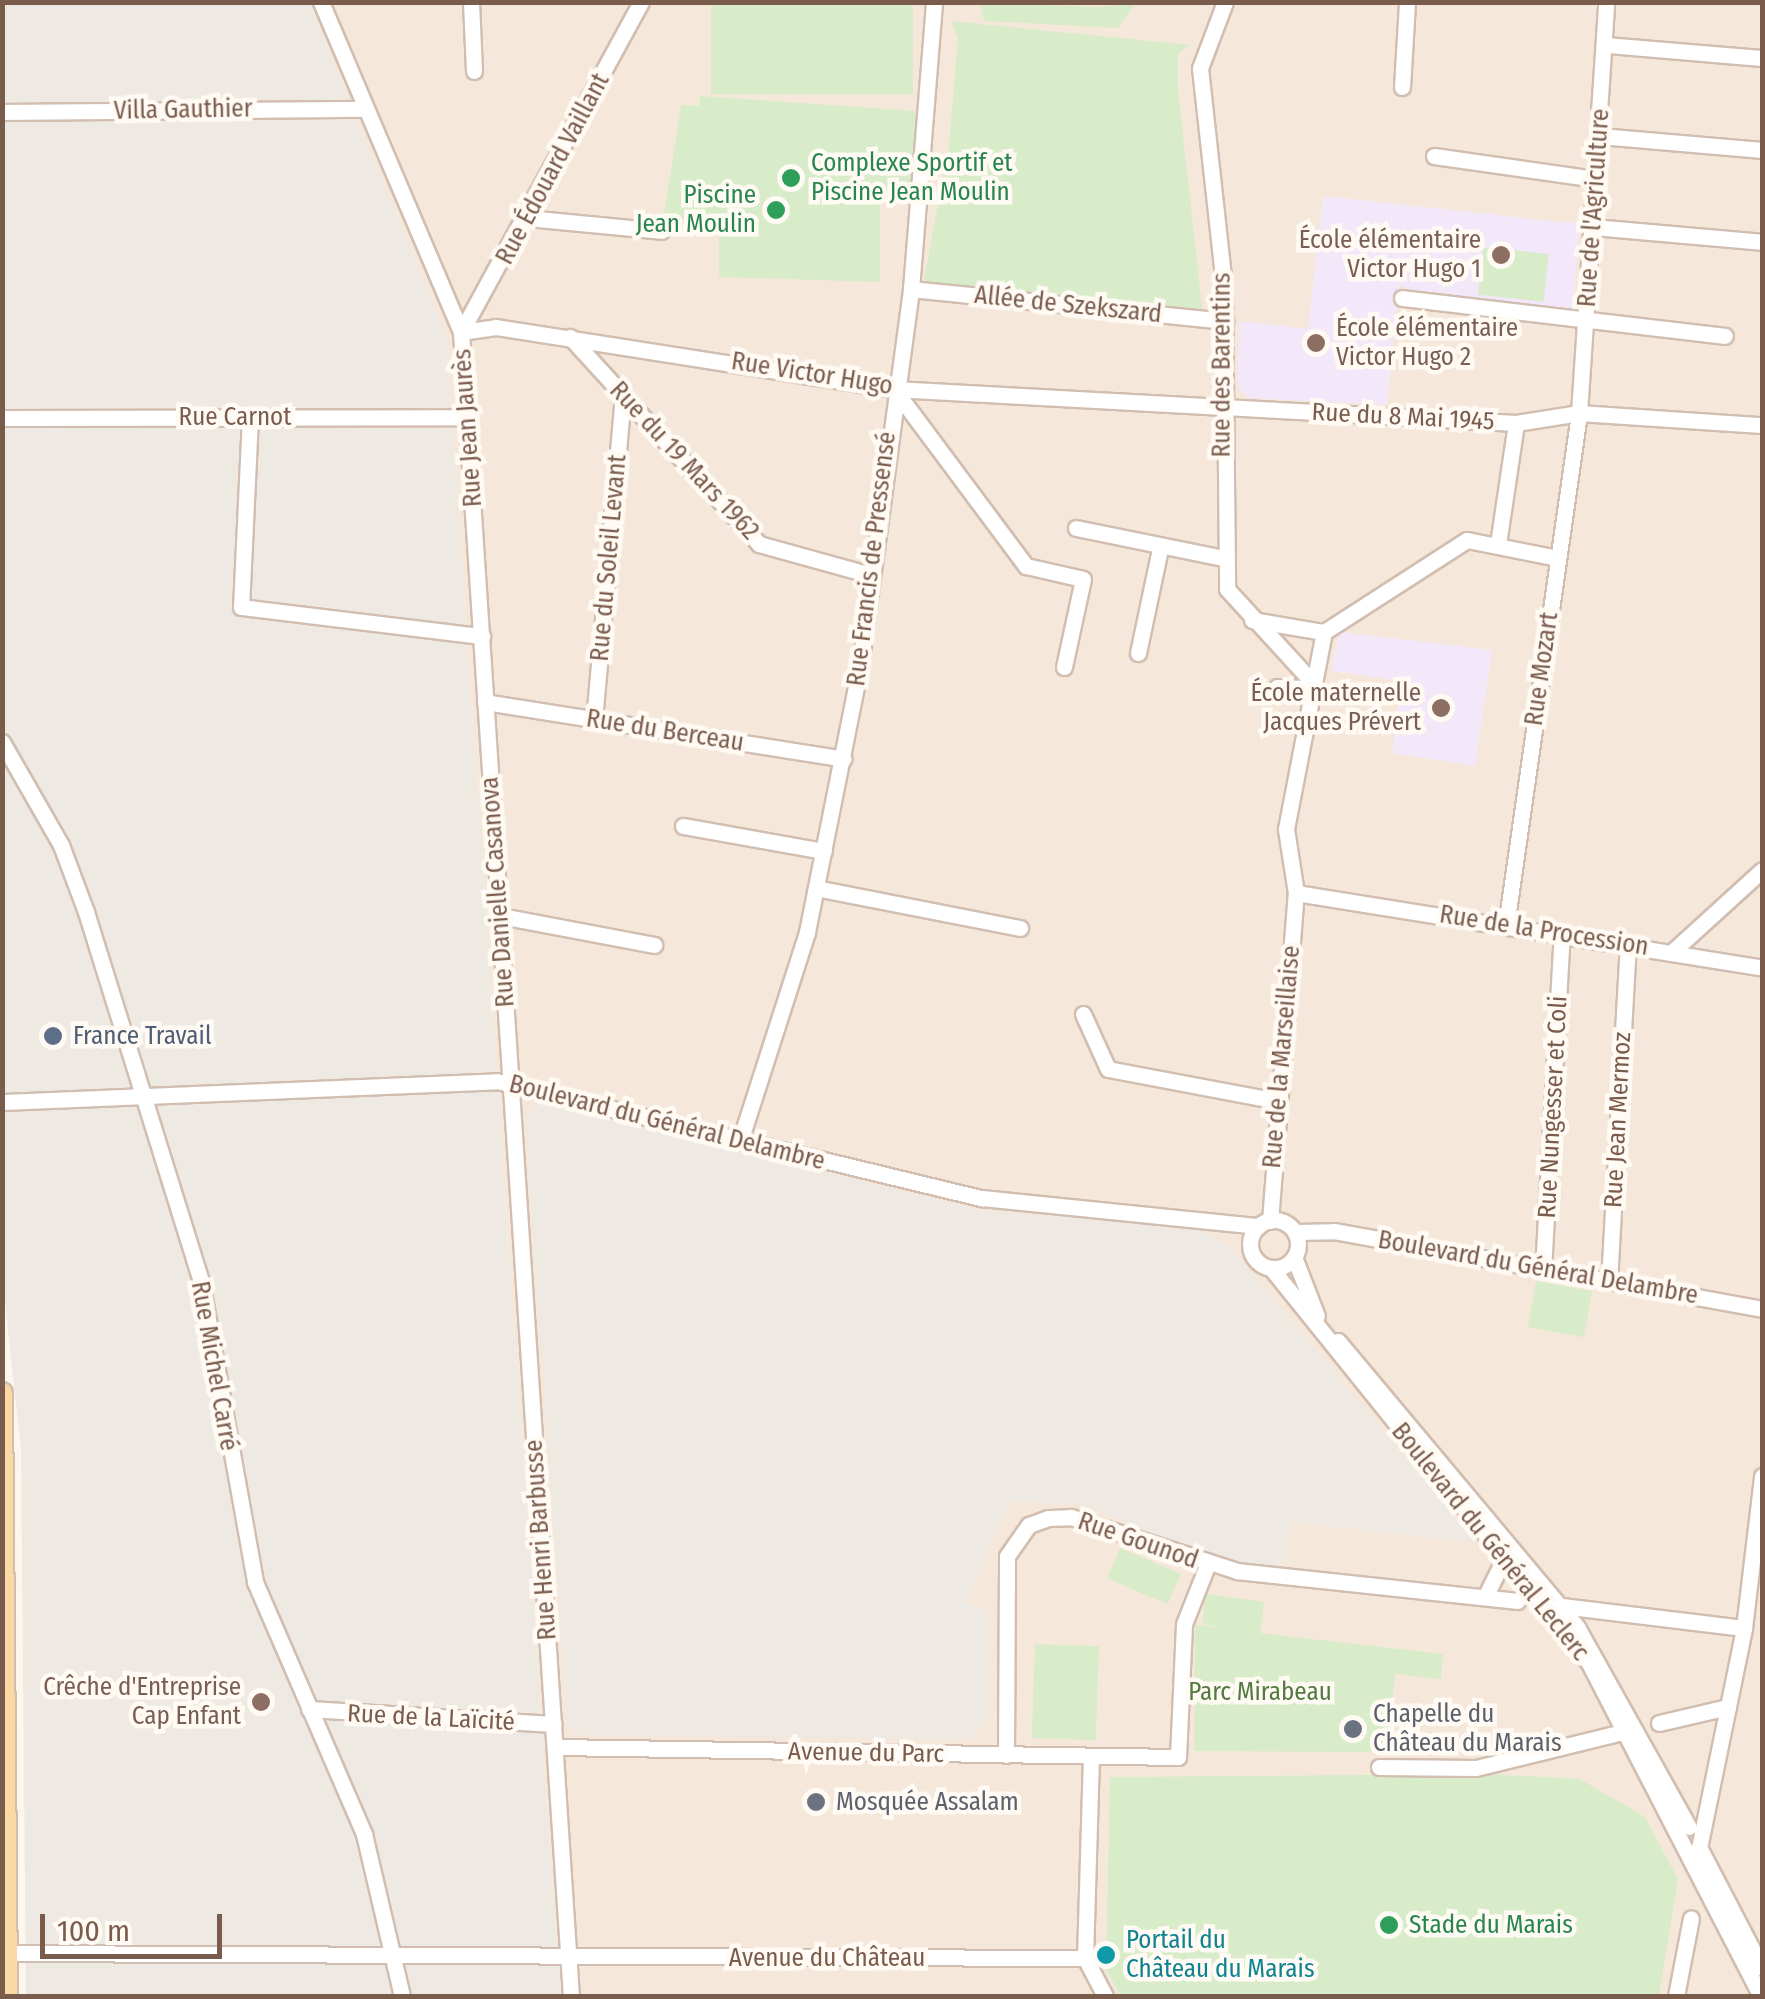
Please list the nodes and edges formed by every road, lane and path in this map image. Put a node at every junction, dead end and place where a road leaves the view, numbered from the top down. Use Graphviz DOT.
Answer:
graph roads {
  1 [pos="321,2"];
  2 [pos="471,2"];
  3 [pos="641,2"];
  4 [pos="934,2"];
  5 [pos="1407,2"];
  6 [pos="1606,2"];
  7 [pos="1220,10"];
  8 [pos="1608,46"];
  9 [pos="1762,58"];
  10 [pos="474,72"];
  11 [pos="1402,87"];
  12 [pos="364,109"];
  13 [pos="2,112"];
  14 [pos="1600,136"];
  15 [pos="1762,150"];
  16 [pos="1434,156"];
  17 [pos="1596,179"];
  18 [pos="527,218"];
  19 [pos="1592,226"];
  20 [pos="661,231"];
  21 [pos="1762,242"];
  22 [pos="911,290"];
  23 [pos="1402,298"];
  24 [pos="1225,320"];
  25 [pos="1586,321"];
  26 [pos="461,332"];
  27 [pos="1724,336"];
  28 [pos="570,337"];
  29 [pos="894,389"];
  30 [pos="623,396"];
  31 [pos="1226,406"];
  32 [pos="1578,413"];
  33 [pos="250,417"];
  34 [pos="468,417"];
  35 [pos="2,418"];
  36 [pos="1516,423"];
  37 [pos="1762,425"];
  38 [pos="1076,528"];
  39 [pos="1498,544"];
  40 [pos="1160,549"];
  41 [pos="1224,558"];
  42 [pos="1558,558"];
  43 [pos="871,575"];
  44 [pos="1252,620"];
  45 [pos="1324,632"];
  46 [pos="482,636"];
  47 [pos="1138,653"];
  48 [pos="1064,666"];
  49 [pos="1313,685"];
  50 [pos="1276,687"];
  51 [pos="486,702"];
  52 [pos="594,720"];
  53 [pos="2,742"];
  54 [pos="844,759"];
  55 [pos="684,826"];
  56 [pos="824,850"];
  57 [pos="1762,870"];
  58 [pos="816,888"];
  59 [pos="1296,893"];
  60 [pos="501,916"];
  61 [pos="1506,926"];
  62 [pos="1020,928"];
  63 [pos="1562,939"];
  64 [pos="654,945"];
  65 [pos="1673,950"];
  66 [pos="1628,951"];
  67 [pos="1762,968"];
  68 [pos="1083,1014"];
  69 [pos="511,1083"];
  70 [pos="140,1100"];
  71 [pos="1277,1101"];
  72 [pos="2,1102"];
  73 [pos="740,1141"];
  74 [pos="1208,1218"];
  75 [pos="1265,1224"];
  76 [pos="1295,1232"];
  77 [pos="1314,1232"];
  78 [pos="1250,1246"];
  79 [pos="1296,1254"];
  80 [pos="1271,1268"];
  81 [pos="1543,1270"];
  82 [pos="1609,1282"];
  83 [pos="1762,1309"];
  84 [pos="2,1393"];
  85 [pos="1762,1476"];
  86 [pos="1505,1557"];
  87 [pos="1207,1566"];
  88 [pos="1484,1598"];
  89 [pos="1518,1601"];
  90 [pos="1562,1606"];
  91 [pos="1744,1628"];
  92 [pos="1728,1707"];
  93 [pos="308,1709"];
  94 [pos="1658,1723"];
  95 [pos="554,1724"];
  96 [pos="1627,1731"];
  97 [pos="555,1747"];
  98 [pos="1006,1755"];
  99 [pos="1091,1756"];
  100 [pos="1380,1767"];
  101 [pos="1699,1848"];
  102 [pos="1691,1918"];
  103 [pos="4,1953"];
  104 [pos="396,1956"];
  105 [pos="568,1956"];
  106 [pos="1085,1958"];
  107 [pos="1762,1968"];
  108 [pos="7,1996"];
  109 [pos="402,1996"];
  110 [pos="571,1996"];
  111 [pos="1104,1996"];
  112 [pos="1676,1996"];
  113 [pos="1761,1996"];
  1 -- 12 [label="street, Rue Jean Jaurès"];
  2 -- 10 [label="street"];
  3 -- 18 [label="street, Rue Édouard Vaillant"];
  4 -- 22 [label="street, Rue Francis de Pressensé"];
  5 -- 11 [label="street"];
  6 -- 8 [label="street, Rue de l'Agriculture"];
  7 -- 24 [label="street, Rue des Barentins"];
  8 -- 9 [label="street"];
  8 -- 14 [label="street, Rue de l'Agriculture"];
  12 -- 13 [label="street, Villa Gauthier"];
  12 -- 26 [label="street, Rue Jean Jaurès"];
  14 -- 15 [label="street"];
  14 -- 17 [label="street, Rue de l'Agriculture"];
  16 -- 17 [label="street"];
  17 -- 19 [label="street, Rue de l'Agriculture"];
  18 -- 20 [label="street"];
  18 -- 26 [label="street, Rue Édouard Vaillant"];
  19 -- 21 [label="street"];
  19 -- 25 [label="street, Rue de l'Agriculture"];
  22 -- 24 [label="street, Allée de Szekszard"];
  22 -- 29 [label="street, Rue Francis de Pressensé"];
  23 -- 25 [label="street"];
  24 -- 31 [label="street, Rue des Barentins"];
  25 -- 27 [label="street"];
  25 -- 32 [label="street, Rue de l'Agriculture"];
  26 -- 28 [label="street, Rue Victor Hugo"];
  26 -- 34 [label="street, Rue Jean Jaurès"];
  28 -- 29 [label="street, Rue Victor Hugo"];
  28 -- 30 [label="street, Rue du 19 Mars 1962"];
  29 -- 31 [label="street, Rue Victor Hugo"];
  29 -- 43 [label="street, Rue Francis de Pressensé"];
  29 -- 48 [label="street"];
  30 -- 43 [label="street, Rue du 19 Mars 1962"];
  30 -- 52 [label="street, Rue du Soleil Levant"];
  31 -- 36 [label="street, Rue du 8 Mai 1945"];
  31 -- 41 [label="street, Rue des Barentins"];
  32 -- 36 [label="street, Rue du 8 Mai 1945"];
  32 -- 37 [label="street, Rue du 8 Mai 1945"];
  32 -- 42 [label="street, Rue Mozart"];
  33 -- 34 [label="street, Rue Carnot"];
  33 -- 35 [label="street, Rue Carnot"];
  33 -- 46 [label="street"];
  34 -- 46 [label="street, Rue Jean Jaurès"];
  36 -- 39 [label="street"];
  38 -- 40 [label="street"];
  39 -- 42 [label="street"];
  39 -- 45 [label="street"];
  40 -- 41 [label="street"];
  40 -- 47 [label="street"];
  41 -- 44 [label="street, Rue des Barentins"];
  42 -- 61 [label="street, Rue Mozart"];
  43 -- 54 [label="street, Rue Francis de Pressensé"];
  44 -- 45 [label="street"];
  44 -- 49 [label="street, Rue des Barentins"];
  45 -- 49 [label="street"];
  46 -- 51 [label="street, Rue Jean Jaurès"];
  49 -- 50 [label="street"];
  49 -- 59 [label="street"];
  51 -- 52 [label="street, Rue du Berceau"];
  51 -- 60 [label="street, Rue Danielle Casanova"];
  52 -- 54 [label="street, Rue du Berceau"];
  53 -- 70 [label="street, Rue Michel Carré"];
  54 -- 56 [label="street, Rue Francis de Pressensé"];
  55 -- 56 [label="street"];
  56 -- 58 [label="street, Rue Francis de Pressensé"];
  57 -- 65 [label="street, Rue de la Procession"];
  58 -- 62 [label="street"];
  58 -- 73 [label="street, Rue Francis de Pressensé"];
  59 -- 61 [label="street, Rue de la Procession"];
  59 -- 71 [label="street, Rue de la Marseillaise"];
  60 -- 64 [label="street"];
  60 -- 69 [label="street, Rue Danielle Casanova"];
  61 -- 63 [label="street, Rue de la Procession"];
  63 -- 66 [label="street, Rue de la Procession"];
  63 -- 81 [label="street, Rue Nungesser et Coli"];
  65 -- 66 [label="street, Rue de la Procession"];
  65 -- 67 [label="street"];
  66 -- 82 [label="street, Rue Jean Mermoz"];
  68 -- 71 [label="street"];
  69 -- 70 [label="street, Boulevard du Général Delambre"];
  69 -- 73 [label="street, Boulevard du Général Delambre"];
  69 -- 95 [label="street, Rue Henri Barbusse"];
  70 -- 72 [label="street, Boulevard du Général Delambre"];
  70 -- 93 [label="street, Rue Michel Carré"];
  71 -- 75 [label="street, Rue de la Marseillaise"];
  73 -- 74 [label="street, Boulevard du Général Delambre"];
  74 -- 75 [label="street, Boulevard du Général Delambre"];
  74 -- 78 [label="street, Boulevard du Général Delambre"];
  75 -- 76 [label="street, Boulevard du Général Delambre"];
  75 -- 78 [label="street"];
  76 -- 77 [label="street, Boulevard du Général Delambre"];
  76 -- 79 [label="street, Boulevard du Général Leclerc"];
  77 -- 79 [label="street"];
  77 -- 81 [label="street, Boulevard du Général Delambre"];
  78 -- 80 [label="street, Boulevard du Général Leclerc"];
  79 -- 80 [label="street"];
  79 -- 90 [label="street, Boulevard du Général Leclerc"];
  80 -- 86 [label="street, Boulevard du Général Leclerc"];
  81 -- 82 [label="street, Boulevard du Général Delambre"];
  82 -- 83 [label="street, Boulevard du Général Delambre"];
  84 -- 103 [label="main road"];
  85 -- 91 [label="street"];
  86 -- 88 [label="street"];
  86 -- 96 [label="street, Boulevard du Général Leclerc"];
  87 -- 88 [label="street, Rue Gounod"];
  87 -- 98 [label="street, Rue Gounod"];
  87 -- 99 [label="street, Avenue du Parc"];
  88 -- 89 [label="street, Rue Gounod"];
  90 -- 91 [label="street"];
  90 -- 101 [label="street, Boulevard du Général Leclerc"];
  91 -- 92 [label="street"];
  92 -- 94 [label="street"];
  92 -- 101 [label="street"];
  93 -- 95 [label="street, Rue de la Laïcité"];
  93 -- 104 [label="street, Rue Michel Carré"];
  95 -- 97 [label="street, Rue Henri Barbusse"];
  96 -- 100 [label="street"];
  96 -- 113 [label="street, Boulevard du Général Leclerc"];
  97 -- 98 [label="street, Avenue du Parc"];
  97 -- 105 [label="street, Rue Henri Barbusse"];
  98 -- 99 [label="street, Avenue du Parc"];
  99 -- 106 [label="street"];
  101 -- 107 [label="street, Boulevard du Général Leclerc"];
  102 -- 112 [label="street"];
  103 -- 104 [label="street, Avenue du Château"];
  103 -- 108 [label="main road"];
  104 -- 105 [label="street, Avenue du Château"];
  104 -- 109 [label="street, Rue Michel Carré"];
  105 -- 106 [label="street, Avenue du Château"];
  105 -- 110 [label="street, Rue Henri Barbusse"];
  106 -- 111 [label="street"];
}
